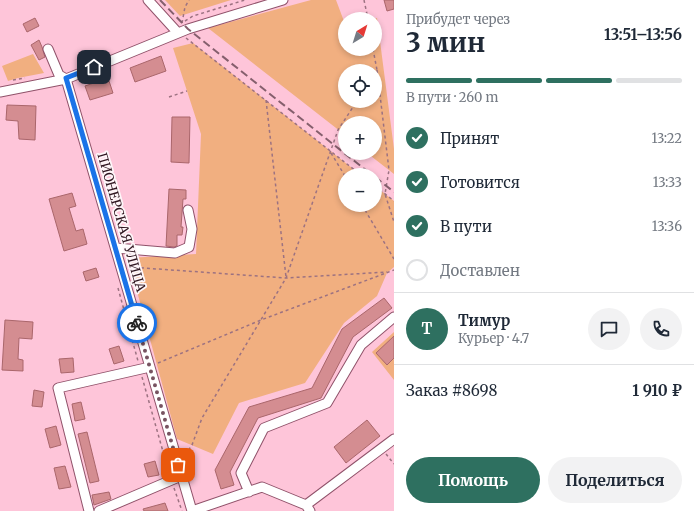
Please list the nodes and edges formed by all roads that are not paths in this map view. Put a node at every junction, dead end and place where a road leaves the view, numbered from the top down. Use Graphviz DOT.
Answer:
graph roads {
  1 [pos="148,0"];
  2 [pos="283,0"];
  3 [pos="176,31"];
  4 [pos="48,49"];
  5 [pos="66,78"];
  6 [pos="0,92"];
  7 [pos="188,210"];
  8 [pos="116,248"];
  9 [pos="394,317"];
  10 [pos="150,367"];
  11 [pos="394,439"];
  12 [pos="181,476"];
  13 [pos="249,492"];
  14 [pos="308,508"];
  15 [pos="88,511"];
  16 [pos="99,511"];
  17 [pos="192,511"];
  1 -- 3 [label="street"];
  2 -- 3 [label="street"];
  3 -- 5 [label="street"];
  4 -- 5 [label="street"];
  5 -- 6 [label="street"];
  5 -- 8 [label="street, ПИОНЕРСКАЯ УЛИЦА"];
  7 -- 8 [label="street"];
  8 -- 10 [label="street, ПИОНЕРСКАЯ УЛИЦА"];
  9 -- 13 [label="street"];
  10 -- 12 [label="street, ПИОНЕРСКАЯ УЛИЦА"];
  10 -- 15 [label="street"];
  11 -- 14 [label="street"];
  12 -- 16 [label="street"];
  12 -- 17 [label="street, ПИОНЕРСКАЯ УЛИЦА"];
  13 -- 14 [label="street"];
  13 -- 17 [label="street"];
}
